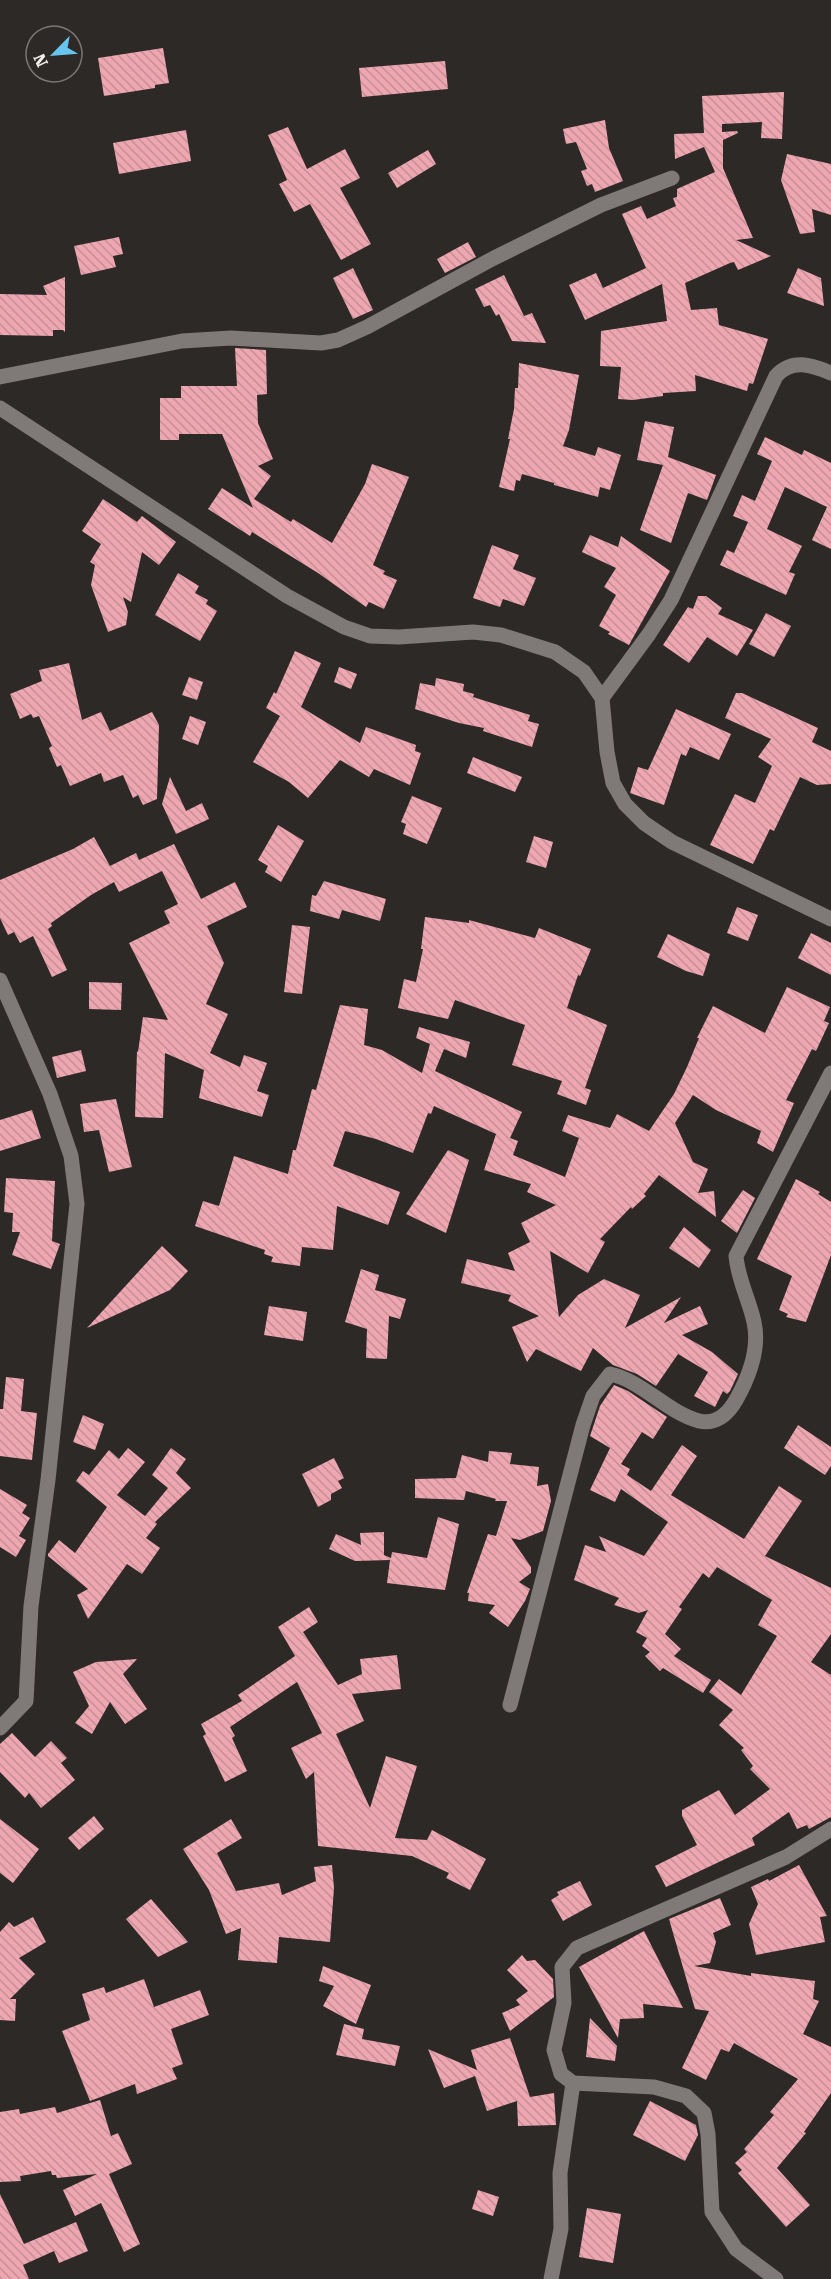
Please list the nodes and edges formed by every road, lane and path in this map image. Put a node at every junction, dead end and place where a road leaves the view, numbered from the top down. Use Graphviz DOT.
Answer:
graph roads {
  1 [pos="672,178"];
  2 [pos="831,373"];
  3 [pos="0,377"];
  4 [pos="0,408"];
  5 [pos="602,698"];
  6 [pos="831,919"];
  7 [pos="0,980"];
  8 [pos="831,1072"];
  9 [pos="510,1704"];
  10 [pos="0,1728"];
  11 [pos="831,1828"];
  12 [pos="573,2083"];
  13 [pos="551,2279"];
  14 [pos="776,2279"];
  1 -- 3 [label="street"];
  2 -- 5 [label="street"];
  4 -- 5 [label="street"];
  5 -- 6 [label="street"];
  7 -- 10 [label="street"];
  8 -- 9 [label="street"];
  11 -- 12 [label="street"];
  12 -- 13 [label="street"];
  12 -- 14 [label="street"];
}
